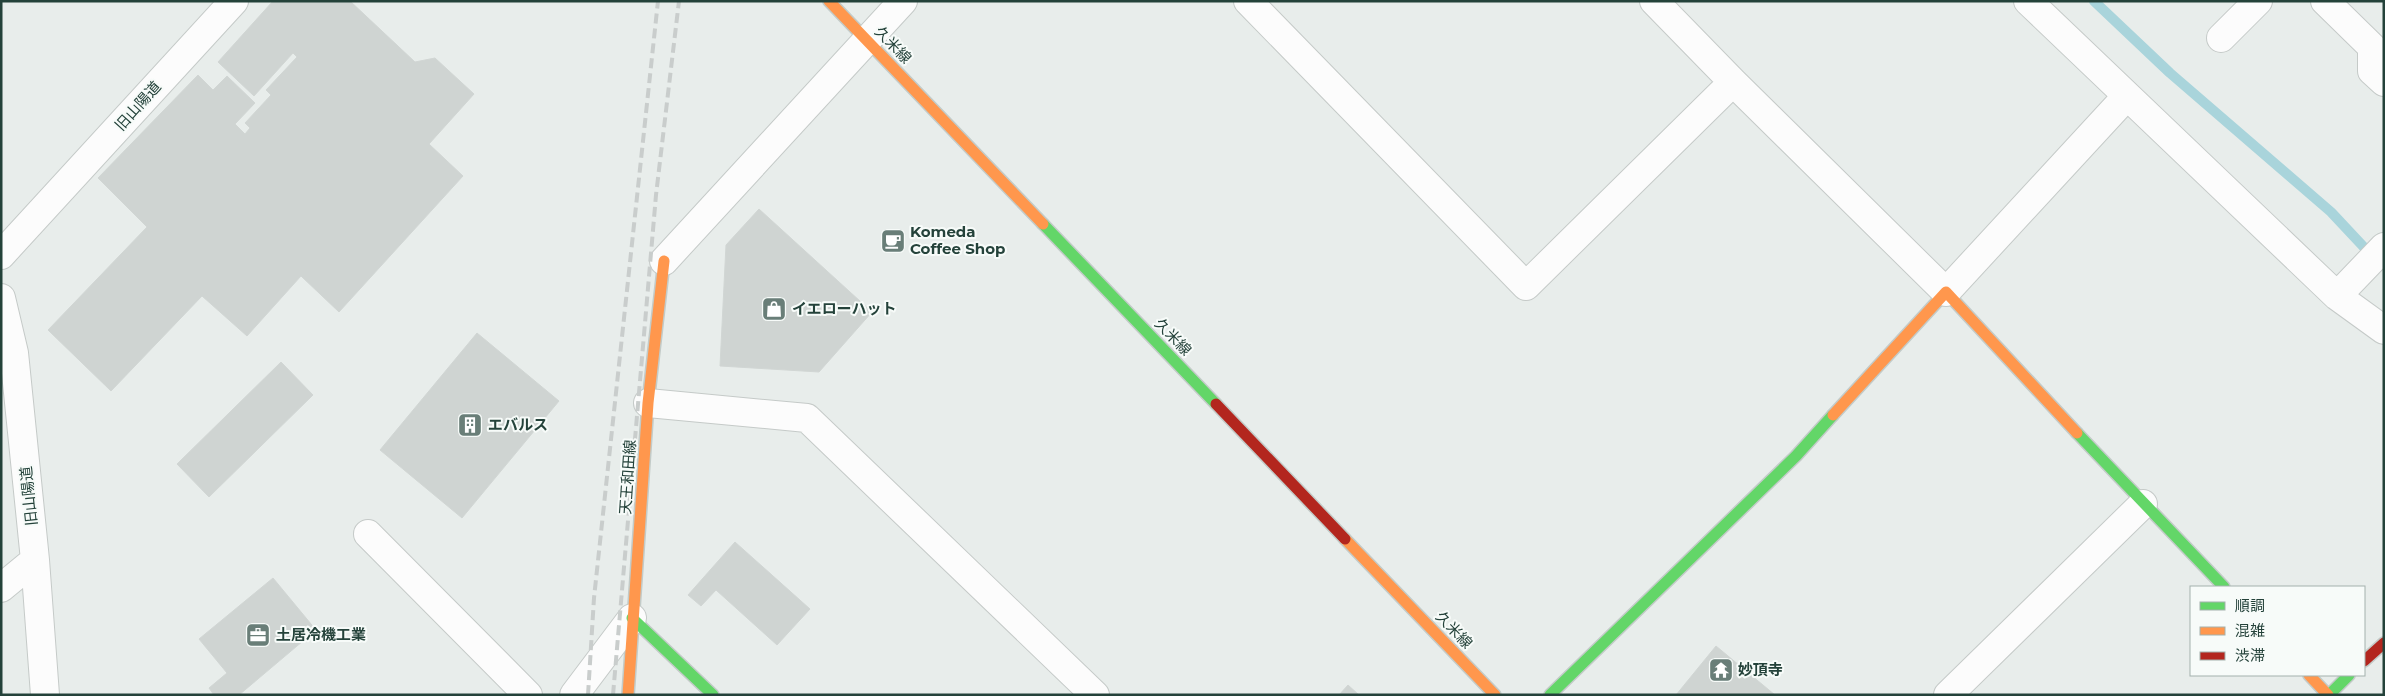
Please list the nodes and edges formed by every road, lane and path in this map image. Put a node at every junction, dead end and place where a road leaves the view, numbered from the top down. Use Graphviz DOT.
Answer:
graph roads {
  1 [pos="234,1"];
  2 [pos="829,1"];
  3 [pos="903,1"];
  4 [pos="1248,1"];
  5 [pos="1654,1"];
  6 [pos="2028,1"];
  7 [pos="2258,1"];
  8 [pos="2325,1"];
  9 [pos="2221,38"];
  10 [pos="867,40"];
  11 [pos="1733,82"];
  12 [pos="2384,82"];
  13 [pos="2126,96"];
  14 [pos="2384,247"];
  15 [pos="1,255"];
  16 [pos="664,261"];
  17 [pos="1946,292"];
  18 [pos="2337,296"];
  19 [pos="1,298"];
  20 [pos="2384,330"];
  21 [pos="648,403"];
  22 [pos="2143,504"];
  23 [pos="368,534"];
  24 [pos="35,560"];
  25 [pos="2223,586"];
  26 [pos="1,588"];
  27 [pos="632,618"];
  28 [pos="2384,643"];
  29 [pos="2365,660"];
  30 [pos="2310,676"];
  31 [pos="2348,676"];
  32 [pos="45,695"];
  33 [pos="528,695"];
  34 [pos="574,695"];
  35 [pos="628,695"];
  36 [pos="713,695"];
  37 [pos="1095,695"];
  38 [pos="1495,695"];
  39 [pos="1550,695"];
  40 [pos="1948,695"];
  41 [pos="2329,695"];
  1 -- 15 [label="street, 旧山陽道"];
  2 -- 10 [label="street, 久米線"];
  3 -- 10 [label="street"];
  4 -- 11 [label="street"];
  5 -- 11 [label="street"];
  6 -- 13 [label="street"];
  7 -- 9 [label="street"];
  8 -- 12 [label="street"];
  10 -- 16 [label="street"];
  10 -- 38 [label="street, 久米線"];
  11 -- 17 [label="street"];
  13 -- 17 [label="street"];
  13 -- 18 [label="street"];
  14 -- 18 [label="street"];
  16 -- 21 [label="street, 天王和田線"];
  17 -- 22 [label="street"];
  17 -- 39 [label="street"];
  18 -- 20 [label="street"];
  19 -- 24 [label="street, 旧山陽道"];
  21 -- 27 [label="street, 天王和田線"];
  21 -- 37 [label="street"];
  22 -- 25 [label="street"];
  22 -- 40 [label="street"];
  23 -- 33 [label="street"];
  24 -- 26 [label="street"];
  24 -- 32 [label="street, 旧山陽道"];
  27 -- 34 [label="street"];
  27 -- 35 [label="street, 天王和田線"];
  27 -- 36 [label="street"];
  28 -- 29 [label="street"];
  30 -- 41 [label="street"];
  31 -- 41 [label="street"];
}
